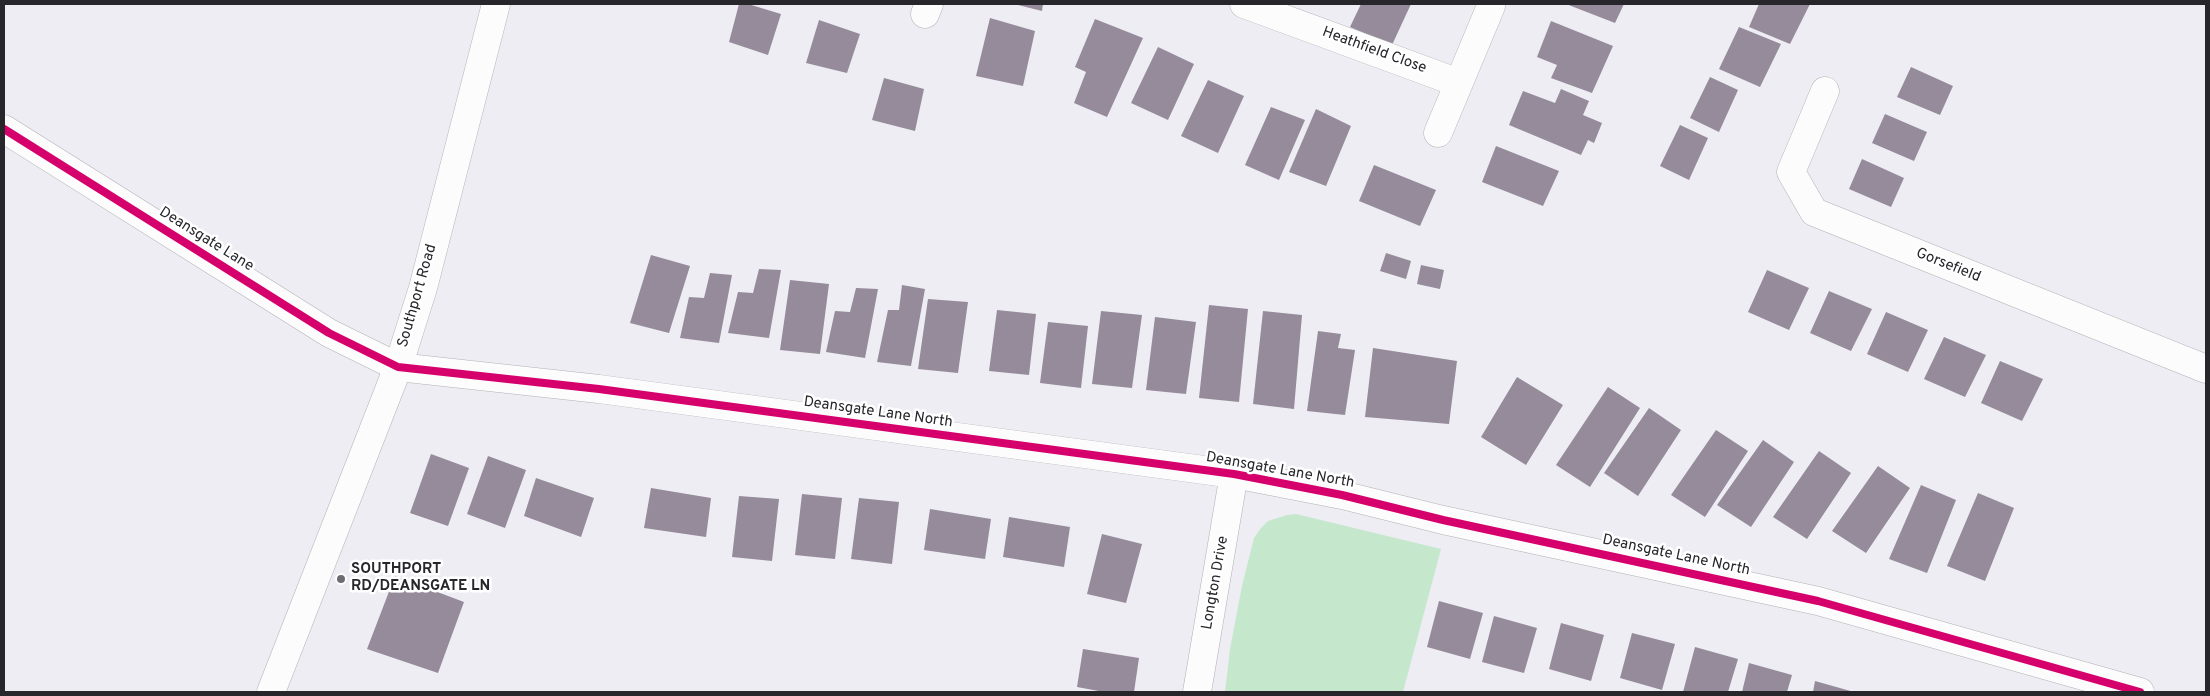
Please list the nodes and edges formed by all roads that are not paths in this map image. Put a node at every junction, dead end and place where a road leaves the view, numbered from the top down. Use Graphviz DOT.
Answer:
graph roads {
  1 [pos="496,4"];
  2 [pos="1244,4"];
  3 [pos="1491,6"];
  4 [pos="1292,12"];
  5 [pos="1459,82"];
  6 [pos="1825,91"];
  7 [pos="4,128"];
  8 [pos="1438,134"];
  9 [pos="398,367"];
  10 [pos="2206,369"];
  11 [pos="1234,474"];
  12 [pos="271,692"];
  13 [pos="1197,692"];
  14 [pos="2140,692"];
  1 -- 9 [label="street, Southport Road"];
  2 -- 4 [label="street, Heathfield Close"];
  3 -- 5 [label="street"];
  4 -- 5 [label="street, Heathfield Close"];
  5 -- 8 [label="street"];
  6 -- 10 [label="street, Gorsefield"];
  7 -- 9 [label="street, Deansgate Lane"];
  9 -- 11 [label="street, Deansgate Lane North"];
  9 -- 12 [label="street, Southport Road"];
  11 -- 13 [label="street, Longton Drive"];
  11 -- 14 [label="street, Deansgate Lane North"];
}
